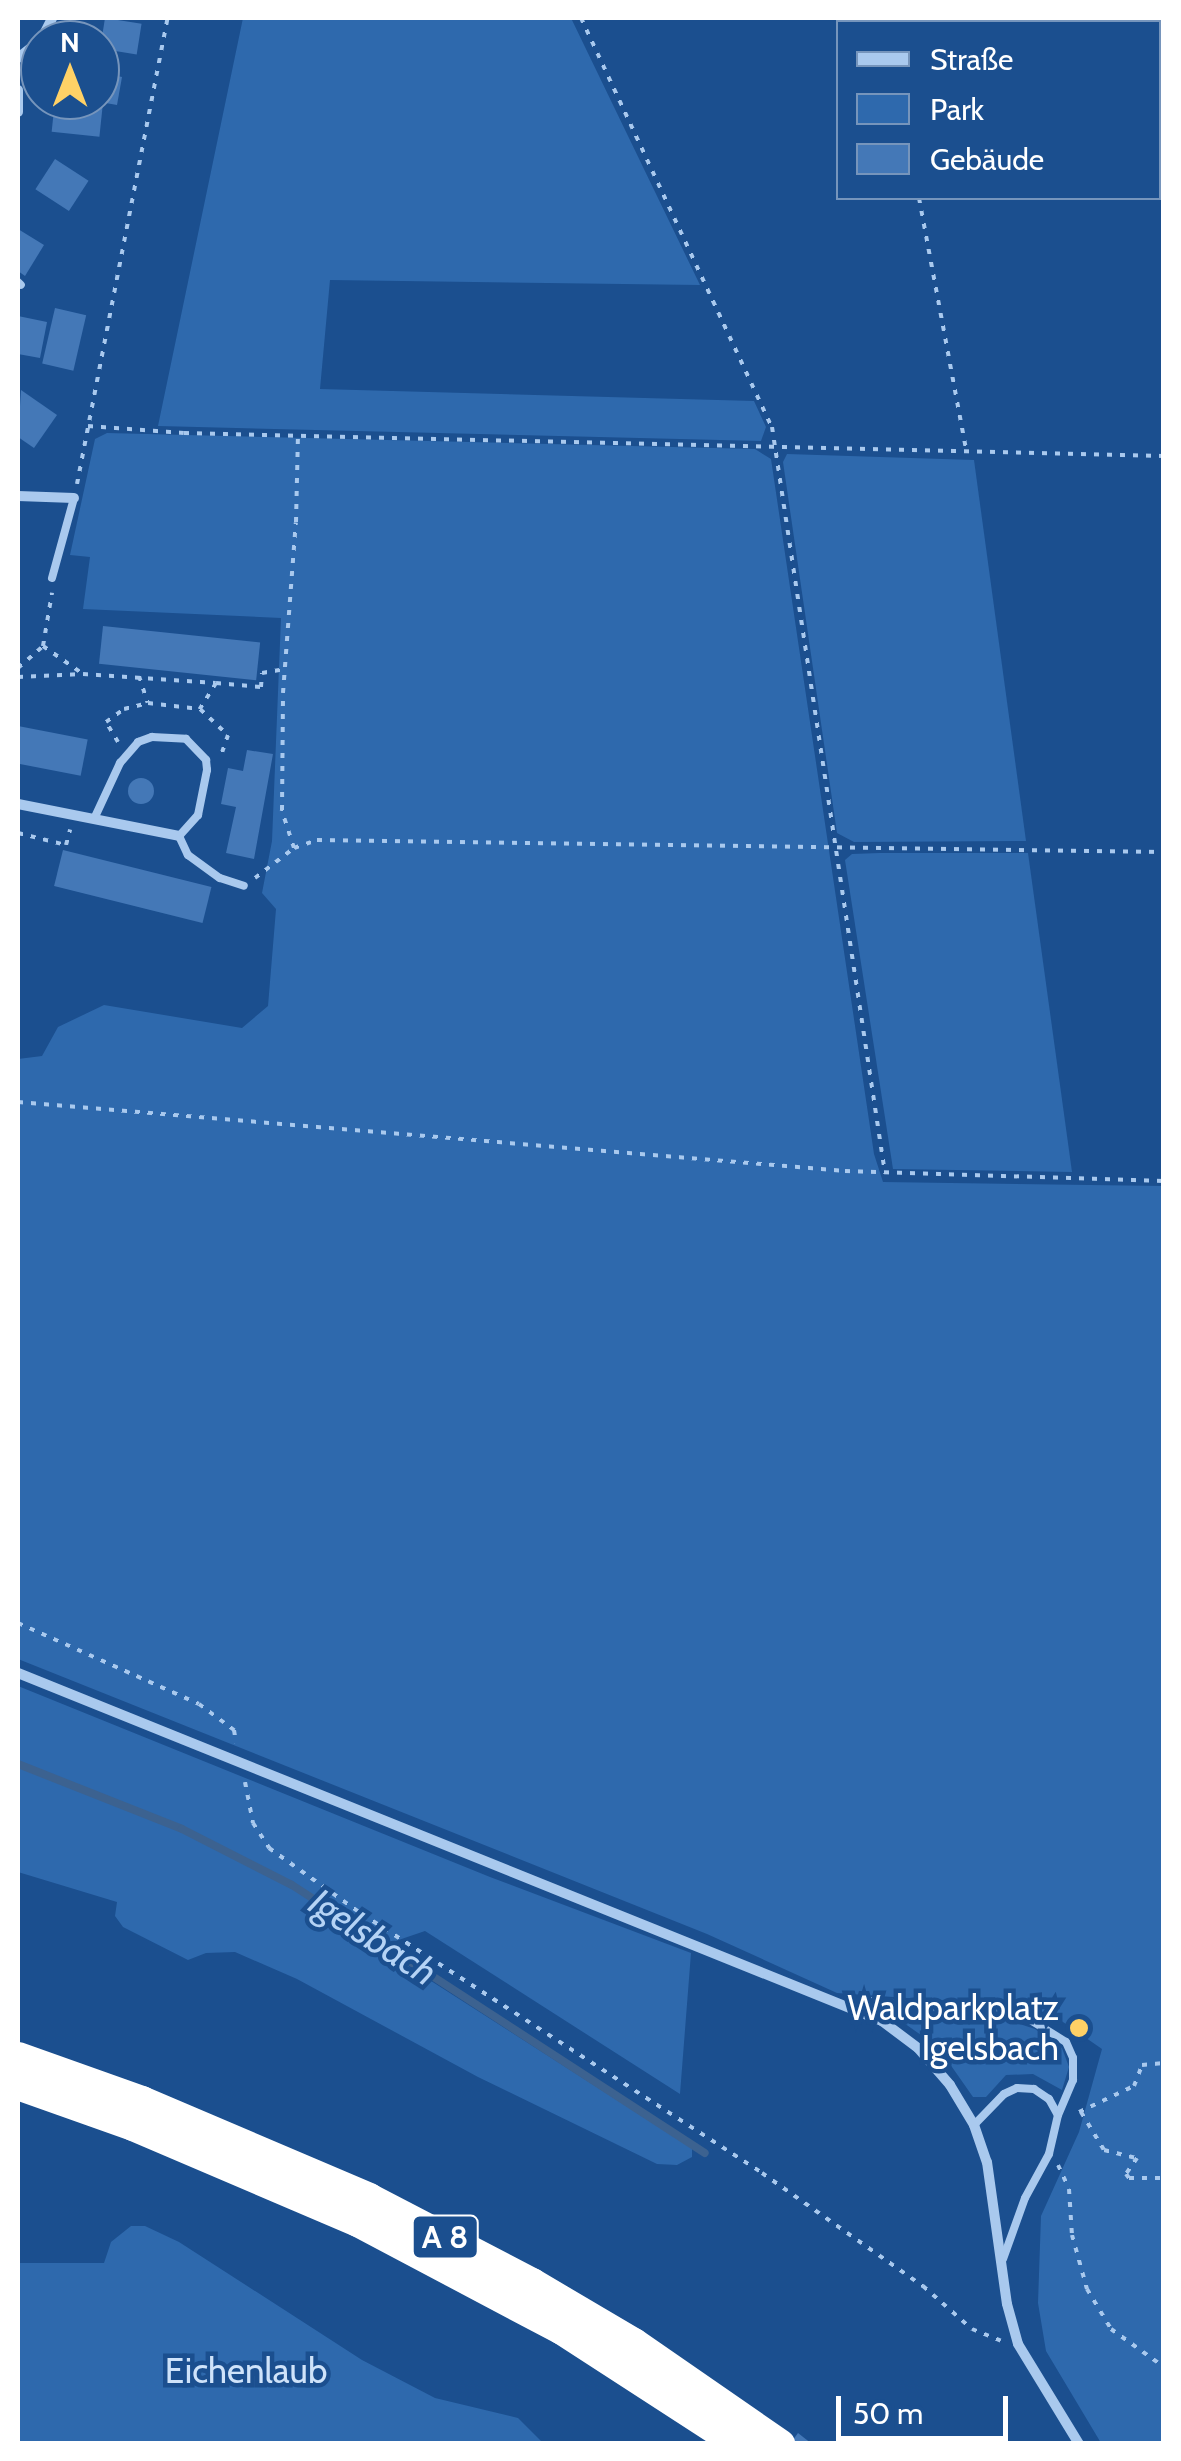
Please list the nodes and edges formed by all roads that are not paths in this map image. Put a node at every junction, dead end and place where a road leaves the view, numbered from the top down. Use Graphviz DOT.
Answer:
graph roads {
  1 [pos="18,90"];
  2 [pos="18,112"];
  3 [pos="18,496"];
  4 [pos="74,498"];
  5 [pos="52,578"];
  6 [pos="18,804"];
  7 [pos="94,819"];
  8 [pos="179,836"];
  9 [pos="244,886"];
  10 [pos="18,1673"];
  11 [pos="864,2010"];
  12 [pos="18,2057"];
  13 [pos="18,2085"];
  14 [pos="1058,2114"];
  15 [pos="974,2125"];
  16 [pos="1002,2264"];
  17 [pos="738,2444"];
  18 [pos="780,2444"];
  19 [pos="1079,2444"];
  1 -- 2 [label="street"];
  3 -- 4 [label="street"];
  4 -- 5 [label="lane"];
  6 -- 7 [label="street"];
  7 -- 8 [label="street"];
  7 -- 8 [label="lane"];
  8 -- 9 [label="lane"];
  10 -- 11 [label="street"];
  11 -- 14 [label="lane"];
  11 -- 15 [label="street"];
  12 -- 18 [label="highway, A 8"];
  13 -- 17 [label="highway, A 8"];
  14 -- 15 [label="lane"];
  14 -- 16 [label="lane"];
  15 -- 16 [label="street"];
  16 -- 19 [label="street"];
}
